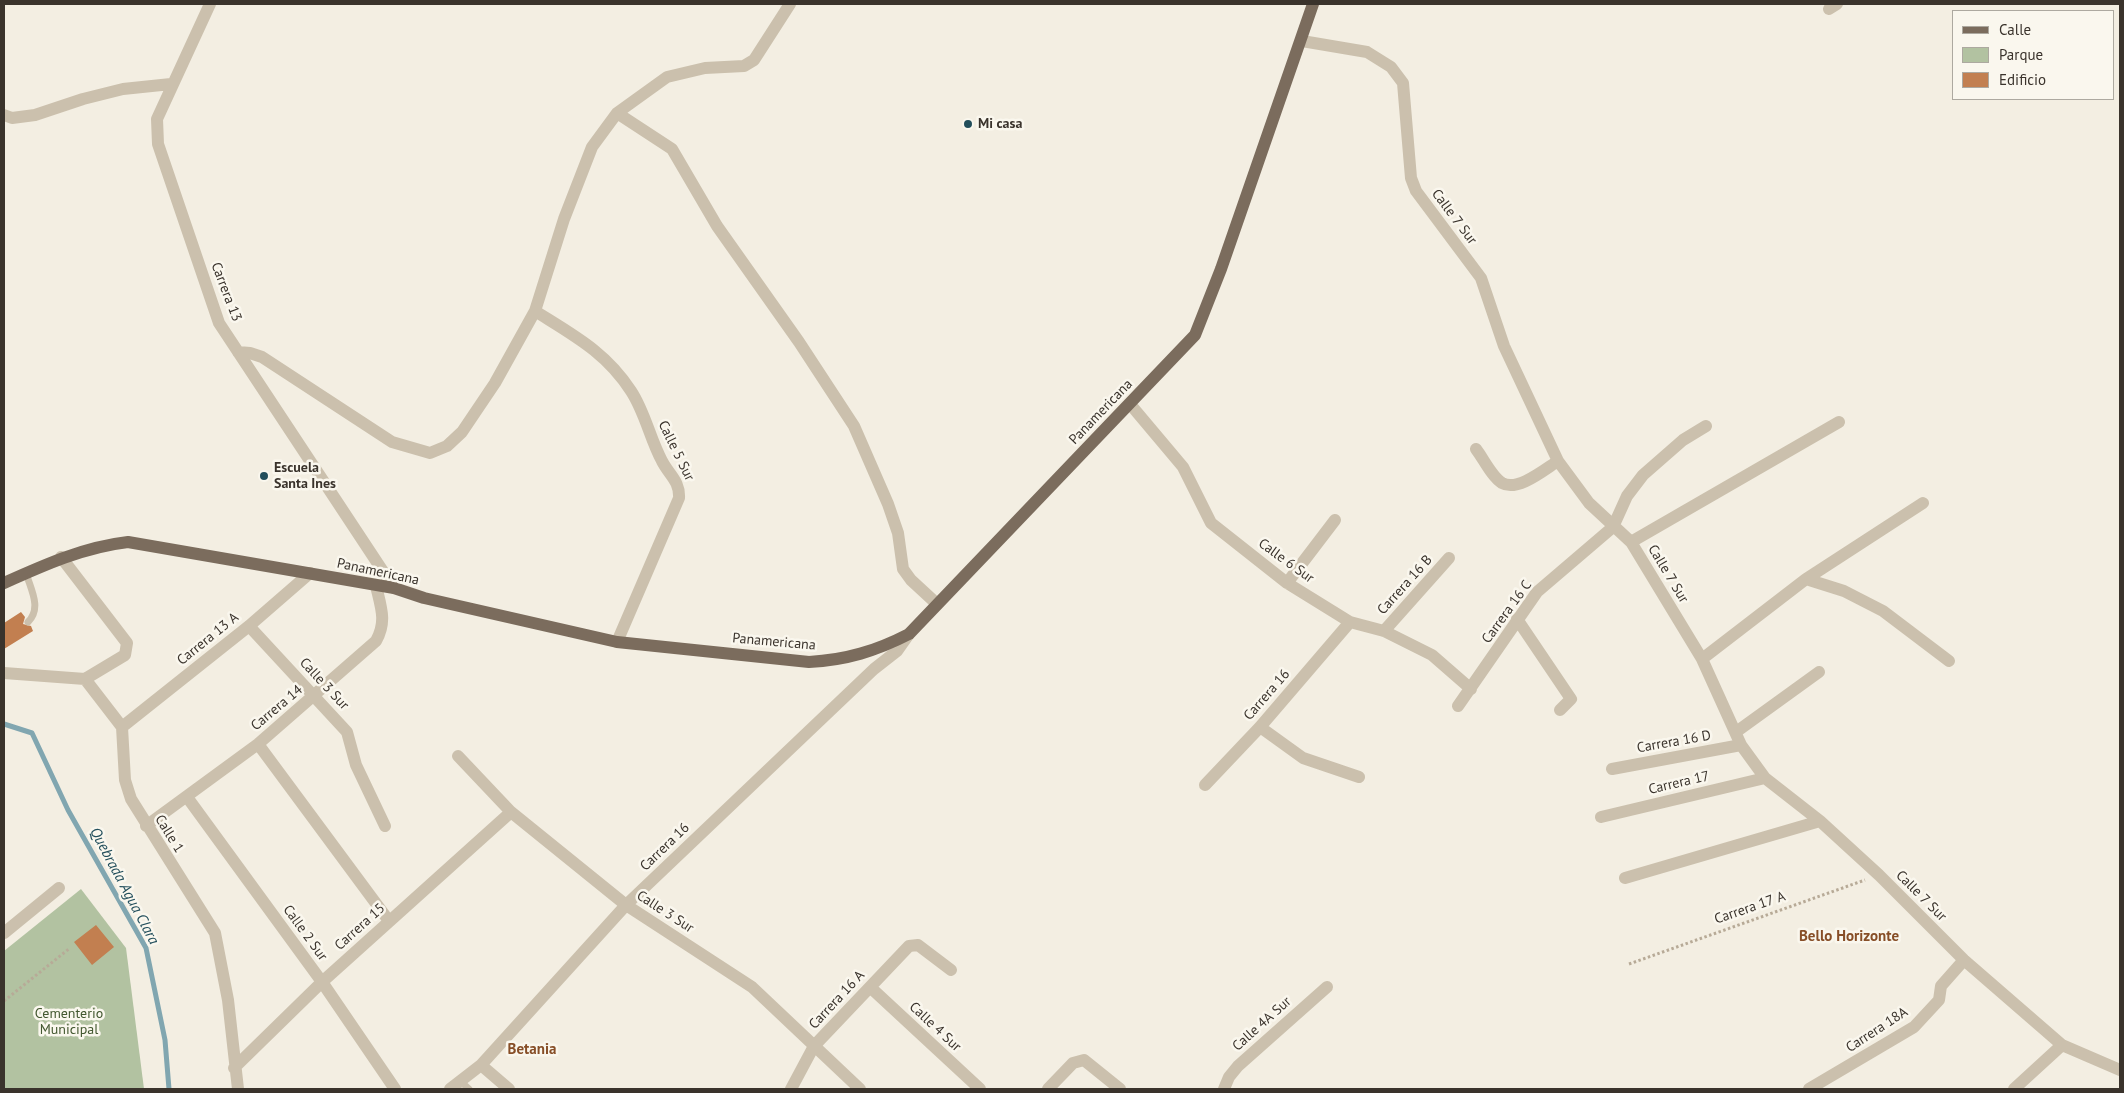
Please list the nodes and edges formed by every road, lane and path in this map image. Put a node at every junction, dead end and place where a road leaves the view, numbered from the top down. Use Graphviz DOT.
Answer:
graph roads {
  1 [pos="210,4"];
  2 [pos="790,4"];
  3 [pos="1313,4"];
  4 [pos="1302,41"];
  5 [pos="171,84"];
  6 [pos="617,113"];
  7 [pos="4,115"];
  8 [pos="535,311"];
  9 [pos="238,352"];
  10 [pos="1130,404"];
  11 [pos="1839,422"];
  12 [pos="1706,426"];
  13 [pos="1476,449"];
  14 [pos="1558,461"];
  15 [pos="1923,503"];
  16 [pos="1335,520"];
  17 [pos="1613,526"];
  18 [pos="1631,542"];
  19 [pos="62,557"];
  20 [pos="1449,558"];
  21 [pos="26,573"];
  22 [pos="310,573"];
  23 [pos="1806,579"];
  24 [pos="4,583"];
  25 [pos="1287,583"];
  26 [pos="376,586"];
  27 [pos="394,588"];
  28 [pos="937,604"];
  29 [pos="1517,620"];
  30 [pos="28,622"];
  31 [pos="1350,622"];
  32 [pos="249,626"];
  33 [pos="1384,631"];
  34 [pos="909,634"];
  35 [pos="617,642"];
  36 [pos="1702,659"];
  37 [pos="1949,661"];
  38 [pos="1818,672"];
  39 [pos="4,673"];
  40 [pos="85,678"];
  41 [pos="1471,690"];
  42 [pos="316,696"];
  43 [pos="1458,706"];
  44 [pos="1560,710"];
  45 [pos="122,727"];
  46 [pos="1260,727"];
  47 [pos="1736,732"];
  48 [pos="258,744"];
  49 [pos="1741,745"];
  50 [pos="458,756"];
  51 [pos="1612,769"];
  52 [pos="1359,776"];
  53 [pos="1764,778"];
  54 [pos="1205,784"];
  55 [pos="187,797"];
  56 [pos="511,812"];
  57 [pos="1601,817"];
  58 [pos="1820,820"];
  59 [pos="146,826"];
  60 [pos="385,826"];
  61 [pos="1879,875"];
  62 [pos="1625,878"];
  63 [pos="59,888"];
  64 [pos="626,905"];
  65 [pos="389,921"];
  66 [pos="4,934"];
  67 [pos="70,948"];
  68 [pos="1964,960"];
  69 [pos="1629,964"];
  70 [pos="951,970"];
  71 [pos="322,982"];
  72 [pos="870,987"];
  73 [pos="1327,987"];
  74 [pos="4,1001"];
  75 [pos="2062,1045"];
  76 [pos="814,1046"];
  77 [pos="480,1065"];
  78 [pos="234,1068"];
  79 [pos="2120,1070"];
  80 [pos="460,1087"];
  81 [pos="238,1089"];
  82 [pos="395,1089"];
  83 [pos="509,1089"];
  84 [pos="791,1089"];
  85 [pos="860,1089"];
  86 [pos="980,1089"];
  87 [pos="1048,1089"];
  88 [pos="1120,1089"];
  89 [pos="1224,1089"];
  90 [pos="1809,1089"];
  91 [pos="2014,1089"];
  1 -- 5 [label="street, Carrera 13"];
  2 -- 6 [label="street"];
  3 -- 4 [label="main road, Panamericana"];
  4 -- 10 [label="main road, Panamericana"];
  4 -- 14 [label="street, Calle 7 Sur"];
  5 -- 7 [label="street"];
  5 -- 9 [label="street, Carrera 13"];
  6 -- 8 [label="street"];
  6 -- 28 [label="street"];
  8 -- 9 [label="street"];
  8 -- 35 [label="street, Calle 5 Sur"];
  9 -- 27 [label="street, Carrera 13"];
  10 -- 25 [label="street, Calle 6 Sur"];
  10 -- 28 [label="main road, Panamericana"];
  11 -- 18 [label="street"];
  12 -- 17 [label="street"];
  13 -- 14 [label="street"];
  14 -- 17 [label="street, Calle 7 Sur"];
  15 -- 23 [label="street"];
  16 -- 25 [label="street"];
  17 -- 18 [label="street, Calle 7 Sur"];
  17 -- 29 [label="street, Carrera 16 C"];
  18 -- 36 [label="street, Calle 7 Sur"];
  19 -- 21 [label="main road, Panamericana"];
  19 -- 22 [label="main road, Panamericana"];
  19 -- 40 [label="street"];
  20 -- 33 [label="street, Carrera 16 B"];
  21 -- 24 [label="main road, Panamericana"];
  21 -- 30 [label="lane"];
  22 -- 26 [label="main road, Panamericana"];
  22 -- 32 [label="street, Carrera 13 A"];
  23 -- 36 [label="street"];
  23 -- 37 [label="street"];
  25 -- 31 [label="street, Calle 6 Sur"];
  26 -- 27 [label="main road, Panamericana"];
  26 -- 42 [label="street, Carrera 14"];
  27 -- 35 [label="main road, Panamericana"];
  28 -- 34 [label="main road, Panamericana"];
  29 -- 41 [label="street, Carrera 16 C"];
  29 -- 44 [label="street"];
  31 -- 33 [label="street, Calle 6 Sur"];
  31 -- 46 [label="street, Carrera 16"];
  32 -- 42 [label="street, Calle 3 Sur"];
  32 -- 45 [label="street, Carrera 13 A"];
  33 -- 41 [label="street, Calle 6 Sur"];
  34 -- 35 [label="main road, Panamericana"];
  34 -- 64 [label="street, Carrera 16"];
  36 -- 47 [label="street, Calle 7 Sur"];
  38 -- 47 [label="street"];
  39 -- 40 [label="street"];
  40 -- 45 [label="street"];
  41 -- 43 [label="street, Carrera 16 C"];
  42 -- 48 [label="street, Carrera 14"];
  42 -- 60 [label="street, Calle 3 Sur"];
  45 -- 59 [label="street, Calle 1"];
  46 -- 52 [label="street"];
  46 -- 54 [label="street, Carrera 16"];
  47 -- 49 [label="street, Calle 7 Sur"];
  48 -- 55 [label="street, Carrera 14"];
  48 -- 65 [label="street"];
  49 -- 51 [label="street, Carrera 16 D"];
  49 -- 53 [label="street, Calle 7 Sur"];
  50 -- 56 [label="street, Calle 3 Sur"];
  53 -- 57 [label="street, Carrera 17"];
  53 -- 58 [label="street, Calle 7 Sur"];
  55 -- 59 [label="street, Carrera 14"];
  55 -- 71 [label="street, Calle 2 Sur"];
  56 -- 64 [label="street, Calle 3 Sur"];
  56 -- 65 [label="street, Carrera 15"];
  58 -- 61 [label="street, Calle 7 Sur"];
  58 -- 62 [label="street"];
  59 -- 78 [label="street, Calle 1"];
  61 -- 68 [label="street, Calle 7 Sur"];
  61 -- 69 [label="path, Carrera 17 A"];
  63 -- 66 [label="street"];
  64 -- 76 [label="street, Calle 3 Sur"];
  64 -- 77 [label="street, Carrera 16"];
  65 -- 71 [label="street, Carrera 15"];
  67 -- 74 [label="path"];
  68 -- 75 [label="street, Calle 7 Sur"];
  68 -- 90 [label="street, Carrera 18A"];
  70 -- 72 [label="street, Carrera 16 A"];
  71 -- 78 [label="street, Carrera 15"];
  71 -- 82 [label="street, Calle 2 Sur"];
  72 -- 76 [label="street, Carrera 16 A"];
  72 -- 86 [label="street, Calle 4 Sur"];
  73 -- 89 [label="street, Calle 4A Sur"];
  75 -- 79 [label="street, Calle 7 Sur"];
  75 -- 91 [label="street"];
  76 -- 84 [label="street, Carrera 16 A"];
  76 -- 85 [label="street, Calle 3 Sur"];
  77 -- 80 [label="street, Carrera 16"];
  77 -- 83 [label="street"];
  78 -- 81 [label="street, Calle 1"];
  87 -- 88 [label="street"];
}
